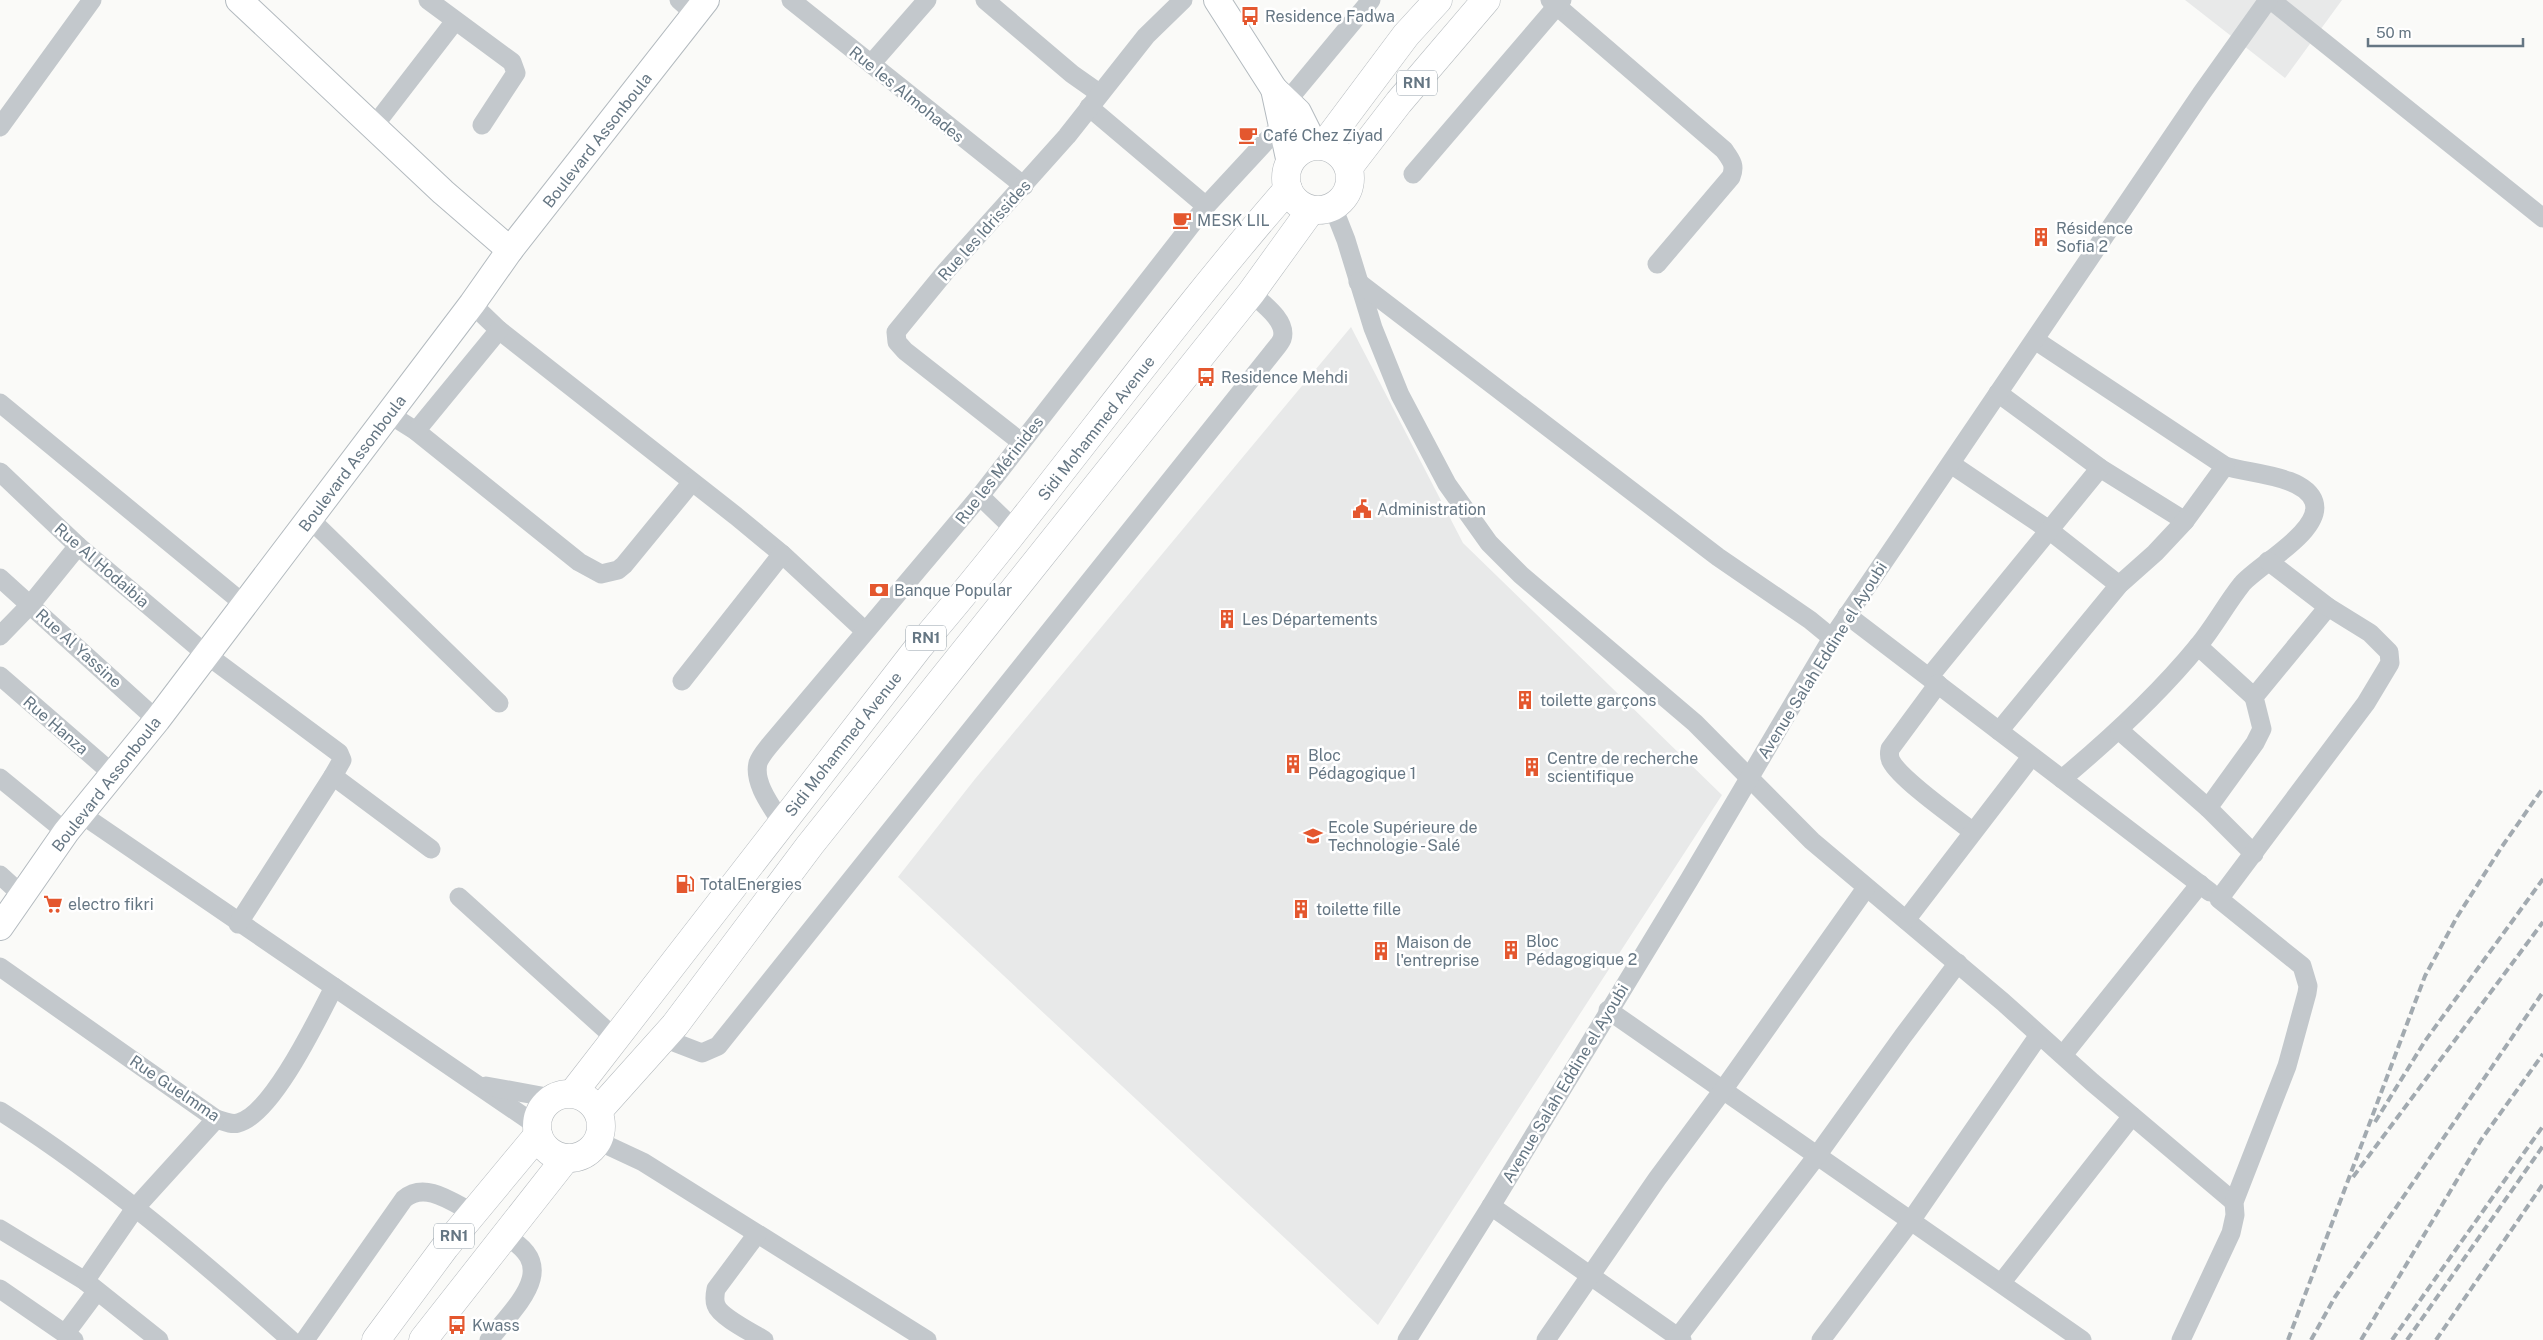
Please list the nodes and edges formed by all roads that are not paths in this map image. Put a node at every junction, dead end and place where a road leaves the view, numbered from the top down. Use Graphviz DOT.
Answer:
graph roads {
  1 [pos="92,0"];
  2 [pos="239,0"];
  3 [pos="428,0"];
  4 [pos="791,0"];
  5 [pos="927,0"];
  6 [pos="985,0"];
  7 [pos="1183,0"];
  8 [pos="1217,0"];
  9 [pos="1372,0"];
  10 [pos="1438,0"];
  11 [pos="1486,0"];
  12 [pos="2270,0"];
  13 [pos="1557,2"];
  14 [pos="694,5"];
  15 [pos="455,21"];
  16 [pos="871,64"];
  17 [pos="1281,94"];
  18 [pos="1094,100"];
  19 [pos="3,116"];
  20 [pos="482,125"];
  21 [pos="374,126"];
  22 [pos="1281,126"];
  23 [pos="1319,146"];
  24 [pos="1349,168"];
  25 [pos="1414,174"];
  26 [pos="1289,176"];
  27 [pos="1024,186"];
  28 [pos="1206,206"];
  29 [pos="1322,208"];
  30 [pos="2543,218"];
  31 [pos="510,250"];
  32 [pos="1657,264"];
  33 [pos="1358,282"];
  34 [pos="1251,293"];
  35 [pos="472,304"];
  36 [pos="498,330"];
  37 [pos="2035,340"];
  38 [pos="1998,392"];
  39 [pos="0,403"];
  40 [pos="389,414"];
  41 [pos="416,432"];
  42 [pos="1020,442"];
  43 [pos="1951,464"];
  44 [pos="2226,466"];
  45 [pos="2100,468"];
  46 [pos="0,472"];
  47 [pos="692,482"];
  48 [pos="980,496"];
  49 [pos="310,519"];
  50 [pos="2185,521"];
  51 [pos="1015,530"];
  52 [pos="2049,530"];
  53 [pos="78,546"];
  54 [pos="782,554"];
  55 [pos="2268,561"];
  56 [pos="0,578"];
  57 [pos="2119,585"];
  58 [pos="31,604"];
  59 [pos="244,604"];
  60 [pos="2328,607"];
  61 [pos="1847,615"];
  62 [pos="865,631"];
  63 [pos="0,636"];
  64 [pos="1832,638"];
  65 [pos="2198,646"];
  66 [pos="207,655"];
  67 [pos="0,676"];
  68 [pos="1934,680"];
  69 [pos="682,681"];
  70 [pos="2254,697"];
  71 [pos="499,703"];
  72 [pos="158,720"];
  73 [pos="2120,730"];
  74 [pos="1999,731"];
  75 [pos="2031,757"];
  76 [pos="113,774"];
  77 [pos="333,776"];
  78 [pos="1748,777"];
  79 [pos="0,778"];
  80 [pos="2062,779"];
  81 [pos="2208,808"];
  82 [pos="782,822"];
  83 [pos="73,823"];
  84 [pos="1972,831"];
  85 [pos="431,849"];
  86 [pos="2254,854"];
  87 [pos="0,875"];
  88 [pos="740,877"];
  89 [pos="2200,884"];
  90 [pos="1866,888"];
  91 [pos="23,896"];
  92 [pos="459,897"];
  93 [pos="770,898"];
  94 [pos="2220,899"];
  95 [pos="1906,920"];
  96 [pos="238,924"];
  97 [pos="0,927"];
  98 [pos="685,949"];
  99 [pos="1958,964"];
  100 [pos="0,967"];
  101 [pos="716,971"];
  102 [pos="334,987"];
  103 [pos="1608,1010"];
  104 [pos="2039,1035"];
  105 [pos="663,1038"];
  106 [pos="616,1039"];
  107 [pos="2063,1055"];
  108 [pos="480,1084"];
  109 [pos="1723,1090"];
  110 [pos="563,1095"];
  111 [pos="0,1111"];
  112 [pos="598,1111"];
  113 [pos="2132,1116"];
  114 [pos="216,1119"];
  115 [pos="537,1130"];
  116 [pos="598,1141"];
  117 [pos="1816,1157"];
  118 [pos="566,1158"];
  119 [pos="2234,1202"];
  120 [pos="1491,1206"];
  121 [pos="136,1208"];
  122 [pos="473,1213"];
  123 [pos="1910,1222"];
  124 [pos="0,1229"];
  125 [pos="757,1234"];
  126 [pos="504,1236"];
  127 [pos="1591,1276"];
  128 [pos="2002,1282"];
  129 [pos="91,1286"];
  130 [pos="0,1289"];
  131 [pos="69,1337"];
  132 [pos="1680,1338"];
  133 [pos="159,1340"];
  134 [pos="292,1340"];
  135 [pos="305,1340"];
  136 [pos="376,1340"];
  137 [pos="423,1340"];
  138 [pos="489,1340"];
  139 [pos="764,1340"];
  140 [pos="927,1340"];
  141 [pos="1407,1340"];
  142 [pos="1546,1340"];
  143 [pos="1821,1340"];
  144 [pos="2082,1340"];
  145 [pos="2181,1340"];
  1 -- 19 [label="street"];
  2 -- 21 [label="street"];
  3 -- 15 [label="street"];
  4 -- 16 [label="street, Rue les Almohades"];
  5 -- 16 [label="street"];
  6 -- 18 [label="street"];
  7 -- 18 [label="street, Rue les Idrissides"];
  8 -- 17 [label="street"];
  9 -- 17 [label="street"];
  10 -- 23 [label="main road, RN1"];
  11 -- 24 [label="main road, RN1"];
  12 -- 30 [label="street"];
  12 -- 37 [label="street, Avenue Salah Eddine el Ayoubi"];
  13 -- 25 [label="street"];
  13 -- 32 [label="street"];
  14 -- 31 [label="street, Boulevard Assonboula"];
  15 -- 20 [label="street"];
  15 -- 21 [label="street"];
  16 -- 27 [label="street, Rue les Almohades"];
  17 -- 22 [label="street"];
  17 -- 23 [label="street"];
  18 -- 27 [label="street, Rue les Idrissides"];
  18 -- 28 [label="street"];
  21 -- 31 [label="street"];
  22 -- 26 [label="street"];
  22 -- 28 [label="street, Rue les Mérinides"];
  23 -- 24 [label="main road"];
  23 -- 26 [label="main road, RN1"];
  24 -- 29 [label="main road, RN1"];
  26 -- 29 [label="main road"];
  26 -- 51 [label="main road, Sidi Mohammed Avenue / RN1"];
  27 -- 42 [label="street, Rue les Idrissides"];
  28 -- 42 [label="street, Rue les Mérinides"];
  29 -- 33 [label="street"];
  29 -- 34 [label="main road, RN1"];
  31 -- 35 [label="street, Boulevard Assonboula"];
  33 -- 64 [label="street"];
  33 -- 78 [label="street"];
  34 -- 93 [label="main road, RN1"];
  34 -- 105 [label="street"];
  35 -- 36 [label="street"];
  35 -- 40 [label="street, Boulevard Assonboula"];
  36 -- 41 [label="street"];
  36 -- 47 [label="street"];
  37 -- 38 [label="street, Avenue Salah Eddine el Ayoubi"];
  37 -- 44 [label="street"];
  38 -- 43 [label="street, Avenue Salah Eddine el Ayoubi"];
  38 -- 45 [label="street"];
  39 -- 59 [label="street"];
  40 -- 41 [label="street"];
  40 -- 49 [label="street, Boulevard Assonboula"];
  41 -- 47 [label="street"];
  42 -- 48 [label="street, Rue les Mérinides"];
  43 -- 52 [label="street"];
  43 -- 61 [label="street, Avenue Salah Eddine el Ayoubi"];
  44 -- 50 [label="street"];
  44 -- 55 [label="street"];
  45 -- 50 [label="street"];
  45 -- 52 [label="street"];
  46 -- 53 [label="street, Rue Al Hodaibia"];
  47 -- 54 [label="street"];
  48 -- 51 [label="street"];
  48 -- 62 [label="street, Rue les Mérinides"];
  49 -- 59 [label="street, Boulevard Assonboula"];
  49 -- 71 [label="street"];
  50 -- 57 [label="street"];
  51 -- 82 [label="main road, Sidi Mohammed Avenue / RN1"];
  52 -- 57 [label="street"];
  52 -- 68 [label="street"];
  53 -- 58 [label="street"];
  53 -- 66 [label="street, Rue Al Hodaibia"];
  54 -- 62 [label="street"];
  54 -- 69 [label="street"];
  55 -- 60 [label="street"];
  55 -- 65 [label="street"];
  56 -- 58 [label="street, Rue Al Yassine"];
  57 -- 74 [label="street"];
  58 -- 63 [label="street"];
  58 -- 72 [label="street, Rue Al Yassine"];
  59 -- 66 [label="street, Boulevard Assonboula"];
  60 -- 70 [label="street"];
  60 -- 86 [label="street"];
  61 -- 64 [label="street, Avenue Salah Eddine el Ayoubi"];
  61 -- 68 [label="street"];
  62 -- 82 [label="street, Rue les Mérinides"];
  64 -- 78 [label="street, Avenue Salah Eddine el Ayoubi"];
  65 -- 70 [label="street"];
  65 -- 73 [label="street"];
  66 -- 72 [label="street, Boulevard Assonboula"];
  66 -- 77 [label="street, Rue Al Hodaibia"];
  67 -- 76 [label="street, Rue Hanza"];
  68 -- 74 [label="street"];
  68 -- 84 [label="street"];
  70 -- 81 [label="street"];
  72 -- 76 [label="street, Boulevard Assonboula"];
  73 -- 80 [label="street"];
  73 -- 81 [label="street"];
  74 -- 75 [label="street"];
  75 -- 80 [label="street"];
  75 -- 84 [label="street"];
  76 -- 83 [label="street, Boulevard Assonboula"];
  77 -- 85 [label="street"];
  77 -- 96 [label="street"];
  78 -- 90 [label="street"];
  78 -- 103 [label="street, Avenue Salah Eddine el Ayoubi"];
  79 -- 83 [label="street"];
  80 -- 89 [label="street"];
  81 -- 86 [label="street"];
  82 -- 88 [label="main road, Sidi Mohammed Avenue / RN1"];
  83 -- 91 [label="street, Boulevard Assonboula"];
  83 -- 96 [label="street"];
  84 -- 95 [label="street"];
  86 -- 94 [label="street"];
  87 -- 91 [label="street"];
  88 -- 93 [label="main road"];
  88 -- 98 [label="main road, Sidi Mohammed Avenue / RN1"];
  89 -- 94 [label="street"];
  89 -- 107 [label="street"];
  90 -- 95 [label="street"];
  90 -- 109 [label="street"];
  91 -- 97 [label="street, Boulevard Assonboula"];
  92 -- 106 [label="street"];
  93 -- 101 [label="main road, RN1"];
  94 -- 119 [label="street"];
  95 -- 99 [label="street"];
  96 -- 102 [label="street"];
  98 -- 101 [label="main road"];
  98 -- 106 [label="main road, Sidi Mohammed Avenue / RN1"];
  99 -- 104 [label="street"];
  99 -- 117 [label="street"];
  100 -- 114 [label="street, Rue Guelmma"];
  101 -- 105 [label="main road, RN1"];
  102 -- 108 [label="street"];
  102 -- 114 [label="street, Rue Guelmma"];
  103 -- 109 [label="street"];
  103 -- 120 [label="street, Avenue Salah Eddine el Ayoubi"];
  104 -- 107 [label="street"];
  104 -- 123 [label="street"];
  105 -- 112 [label="main road, RN1"];
  106 -- 110 [label="main road, Sidi Mohammed Avenue / RN1"];
  107 -- 113 [label="street"];
  108 -- 110 [label="street"];
  108 -- 115 [label="street"];
  109 -- 117 [label="street"];
  109 -- 127 [label="street"];
  110 -- 112 [label="main road"];
  110 -- 115 [label="main road, RN1"];
  111 -- 121 [label="street"];
  112 -- 116 [label="main road"];
  113 -- 119 [label="street"];
  113 -- 128 [label="street"];
  114 -- 121 [label="street"];
  115 -- 118 [label="main road"];
  115 -- 122 [label="main road, RN1"];
  116 -- 118 [label="main road"];
  116 -- 125 [label="street"];
  117 -- 123 [label="street"];
  117 -- 132 [label="street"];
  118 -- 126 [label="main road, RN1"];
  119 -- 145 [label="street"];
  120 -- 127 [label="street"];
  120 -- 141 [label="street, Avenue Salah Eddine el Ayoubi"];
  121 -- 129 [label="street"];
  121 -- 134 [label="street"];
  122 -- 135 [label="street"];
  122 -- 136 [label="main road, RN1"];
  123 -- 128 [label="street"];
  123 -- 143 [label="street"];
  124 -- 129 [label="street"];
  125 -- 139 [label="street"];
  125 -- 140 [label="street"];
  126 -- 137 [label="main road, RN1"];
  126 -- 138 [label="street"];
  127 -- 132 [label="street"];
  127 -- 142 [label="street"];
  128 -- 144 [label="street"];
  129 -- 131 [label="street"];
  129 -- 133 [label="street"];
  130 -- 131 [label="street"];
}
